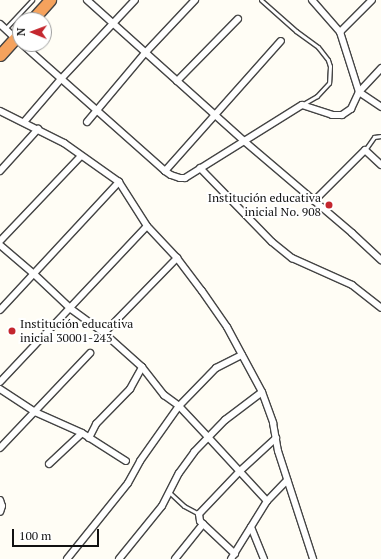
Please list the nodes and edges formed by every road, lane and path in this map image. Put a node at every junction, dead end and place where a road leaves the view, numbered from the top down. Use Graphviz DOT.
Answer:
graph roads {
  1 [pos="32,0"];
  2 [pos="50,0"];
  3 [pos="87,0"];
  4 [pos="135,0"];
  5 [pos="195,0"];
  6 [pos="261,0"];
  7 [pos="312,0"];
  8 [pos="372,0"];
  9 [pos="39,12"];
  10 [pos="238,19"];
  11 [pos="0,24"];
  12 [pos="114,25"];
  13 [pos="5,29"];
  14 [pos="340,32"];
  15 [pos="12,34"];
  16 [pos="281,41"];
  17 [pos="12,45"];
  18 [pos="33,52"];
  19 [pos="145,54"];
  20 [pos="0,55"];
  21 [pos="381,68"];
  22 [pos="61,79"];
  23 [pos="177,81"];
  24 [pos="359,92"];
  25 [pos="302,106"];
  26 [pos="381,107"];
  27 [pos="96,110"];
  28 [pos="0,111"];
  29 [pos="214,114"];
  30 [pos="24,122"];
  31 [pos="87,122"];
  32 [pos="38,129"];
  33 [pos="381,136"];
  34 [pos="244,141"];
  35 [pos="365,150"];
  36 [pos="82,156"];
  37 [pos="381,165"];
  38 [pos="200,168"];
  39 [pos="0,171"];
  40 [pos="165,171"];
  41 [pos="119,182"];
  42 [pos="314,201"];
  43 [pos="147,226"];
  44 [pos="0,242"];
  45 [pos="0,245"];
  46 [pos="177,258"];
  47 [pos="381,260"];
  48 [pos="34,274"];
  49 [pos="381,308"];
  50 [pos="71,309"];
  51 [pos="0,310"];
  52 [pos="104,333"];
  53 [pos="90,353"];
  54 [pos="242,355"];
  55 [pos="142,367"];
  56 [pos="0,382"];
  57 [pos="0,389"];
  58 [pos="262,392"];
  59 [pos="179,406"];
  60 [pos="36,412"];
  61 [pos="82,433"];
  62 [pos="208,437"];
  63 [pos="89,438"];
  64 [pos="276,438"];
  65 [pos="0,448"];
  66 [pos="126,461"];
  67 [pos="49,464"];
  68 [pos="240,471"];
  69 [pos="287,480"];
  70 [pos="170,493"];
  71 [pos="0,500"];
  72 [pos="267,501"];
  73 [pos="0,512"];
  74 [pos="199,514"];
  75 [pos="203,524"];
  76 [pos="251,527"];
  77 [pos="233,556"];
  78 [pos="67,559"];
  79 [pos="119,559"];
  80 [pos="175,559"];
  81 [pos="264,559"];
  82 [pos="313,559"];
  1 -- 13 [label="lane"];
  2 -- 9 [label="highway"];
  3 -- 12 [label="street"];
  4 -- 12 [label="street"];
  5 -- 19 [label="street"];
  6 -- 25 [label="lane"];
  7 -- 14 [label="street"];
  8 -- 14 [label="street"];
  10 -- 23 [label="street"];
  11 -- 13 [label="street"];
  12 -- 19 [label="street"];
  12 -- 22 [label="street"];
  13 -- 15 [label="street"];
  14 -- 24 [label="street"];
  16 -- 29 [label="street"];
  17 -- 20 [label="highway"];
  18 -- 22 [label="street"];
  19 -- 23 [label="street"];
  19 -- 27 [label="street"];
  21 -- 24 [label="street"];
  22 -- 27 [label="street"];
  22 -- 30 [label="street"];
  23 -- 29 [label="street"];
  24 -- 25 [label="street"];
  24 -- 26 [label="street"];
  25 -- 34 [label="street"];
  27 -- 31 [label="street"];
  27 -- 40 [label="street"];
  28 -- 30 [label="street"];
  29 -- 34 [label="street"];
  29 -- 40 [label="street"];
  30 -- 32 [label="street"];
  32 -- 36 [label="street"];
  32 -- 39 [label="street"];
  33 -- 35 [label="lane"];
  34 -- 38 [label="street"];
  34 -- 42 [label="street"];
  35 -- 37 [label="street"];
  35 -- 42 [label="street"];
  36 -- 41 [label="street"];
  36 -- 44 [label="street"];
  38 -- 40 [label="street"];
  38 -- 49 [label="street"];
  41 -- 43 [label="street"];
  41 -- 48 [label="street"];
  42 -- 47 [label="street"];
  43 -- 46 [label="street"];
  43 -- 50 [label="street"];
  45 -- 48 [label="street"];
  46 -- 52 [label="street"];
  46 -- 54 [label="street"];
  48 -- 50 [label="street"];
  48 -- 51 [label="street"];
  50 -- 52 [label="street"];
  50 -- 56 [label="street"];
  52 -- 55 [label="street"];
  53 -- 60 [label="street"];
  54 -- 58 [label="street"];
  54 -- 59 [label="street"];
  55 -- 59 [label="street"];
  55 -- 63 [label="street"];
  57 -- 60 [label="street"];
  58 -- 62 [label="street"];
  58 -- 64 [label="street"];
  59 -- 62 [label="street"];
  59 -- 78 [label="street"];
  60 -- 61 [label="street"];
  60 -- 65 [label="street"];
  61 -- 63 [label="street"];
  61 -- 67 [label="street"];
  62 -- 68 [label="street"];
  62 -- 70 [label="street"];
  63 -- 66 [label="street"];
  64 -- 68 [label="street"];
  64 -- 69 [label="street"];
  68 -- 72 [label="street"];
  68 -- 74 [label="street"];
  69 -- 72 [label="street"];
  69 -- 82 [label="street"];
  70 -- 74 [label="lane"];
  70 -- 79 [label="street"];
  71 -- 73 [label="street"];
  72 -- 76 [label="street"];
  74 -- 75 [label="street"];
  75 -- 77 [label="street"];
  75 -- 80 [label="street"];
  76 -- 77 [label="street"];
  76 -- 81 [label="street"];
}
